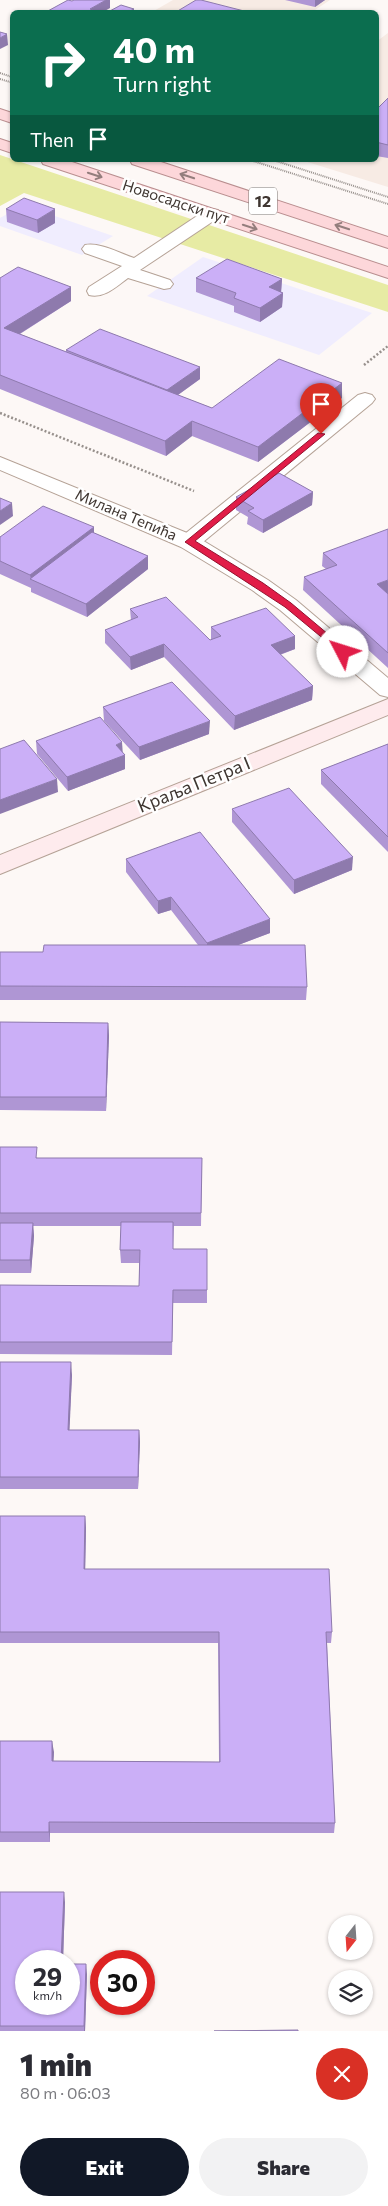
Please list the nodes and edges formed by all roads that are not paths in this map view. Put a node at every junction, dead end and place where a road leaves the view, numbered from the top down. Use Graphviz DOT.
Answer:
graph roads {
  1 [pos="55,162"];
  2 [pos="144,162"];
  3 [pos="212,214"];
  4 [pos="388,243"];
  5 [pos="91,249"];
  6 [pos="131,268"];
  7 [pos="388,273"];
  8 [pos="164,284"];
  9 [pos="96,291"];
  10 [pos="365,399"];
  11 [pos="0,463"];
  12 [pos="189,542"];
  13 [pos="388,690"];
  14 [pos="388,706"];
  15 [pos="0,865"];
  1 -- 3 [label="main road, Новосадски пут / 12, one-way"];
  4 -- 2 [label="main road, Новосадски пут / 12, one-way"];
  3 -- 6 [label="street"];
  3 -- 7 [label="main road, Новосадски пут / 12, one-way"];
  5 -- 6 [label="street"];
  6 -- 8 [label="street"];
  6 -- 9 [label="street"];
  10 -- 12 [label="street"];
  11 -- 12 [label="street, Милана Тепића"];
  12 -- 13 [label="street, Милана Тепића"];
  14 -- 15 [label="street, Краља Петра I"];
}
